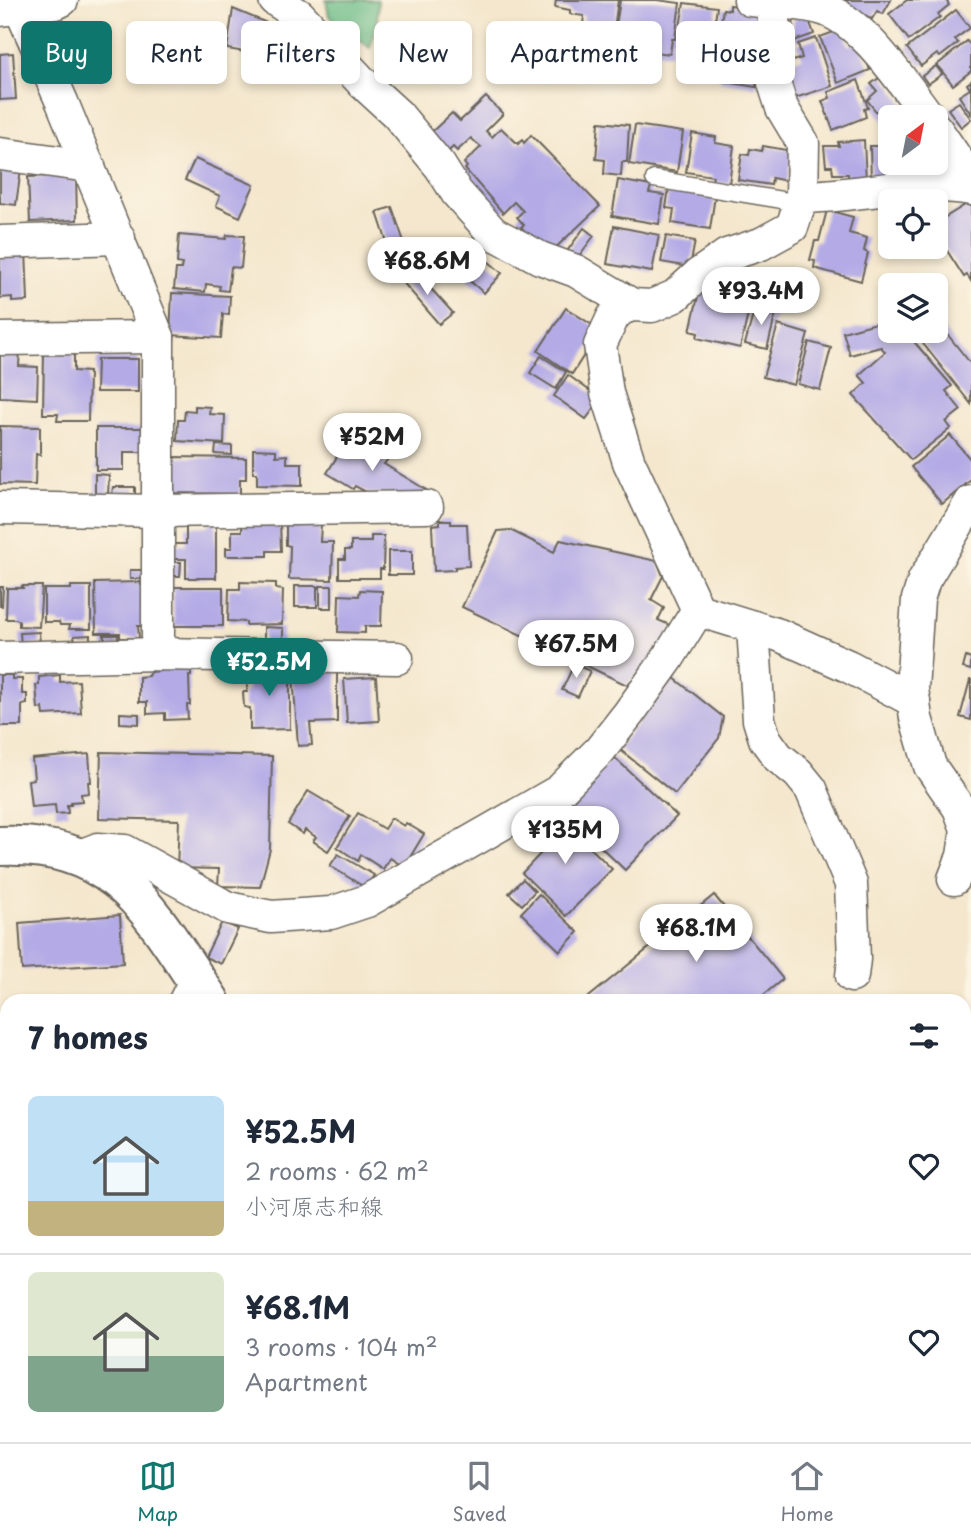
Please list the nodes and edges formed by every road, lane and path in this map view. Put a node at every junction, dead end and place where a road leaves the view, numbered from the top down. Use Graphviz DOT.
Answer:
graph roads {
  1 [pos="62,0"];
  2 [pos="275,0"];
  3 [pos="762,2"];
  4 [pos="10,9"];
  5 [pos="919,105"];
  6 [pos="948,146"];
  7 [pos="0,154"];
  8 [pos="89,166"];
  9 [pos="654,179"];
  10 [pos="971,180"];
  11 [pos="971,189"];
  12 [pos="801,200"];
  13 [pos="119,238"];
  14 [pos="0,242"];
  15 [pos="632,305"];
  16 [pos="158,337"];
  17 [pos="0,339"];
  18 [pos="971,502"];
  19 [pos="0,508"];
  20 [pos="427,508"];
  21 [pos="159,511"];
  22 [pos="698,610"];
  23 [pos="753,627"];
  24 [pos="158,654"];
  25 [pos="0,658"];
  26 [pos="397,658"];
  27 [pos="914,701"];
  28 [pos="0,846"];
  29 [pos="77,857"];
  30 [pos="954,879"];
  31 [pos="852,976"];
  32 [pos="192,991"];
  1 -- 4 [label="street"];
  2 -- 15 [label="street"];
  3 -- 5 [label="street"];
  3 -- 12 [label="street"];
  4 -- 8 [label="street"];
  6 -- 10 [label="street"];
  7 -- 8 [label="street"];
  8 -- 13 [label="street"];
  9 -- 12 [label="lane"];
  11 -- 12 [label="street"];
  12 -- 15 [label="street"];
  13 -- 14 [label="street"];
  13 -- 16 [label="street"];
  15 -- 22 [label="street"];
  16 -- 17 [label="street"];
  16 -- 21 [label="street"];
  18 -- 27 [label="street"];
  19 -- 21 [label="street"];
  20 -- 21 [label="street"];
  21 -- 24 [label="street"];
  22 -- 23 [label="street"];
  22 -- 29 [label="street"];
  23 -- 27 [label="street"];
  23 -- 31 [label="street"];
  24 -- 25 [label="street"];
  24 -- 26 [label="street"];
  27 -- 30 [label="street"];
  28 -- 29 [label="main road"];
  29 -- 32 [label="main road"];
}
